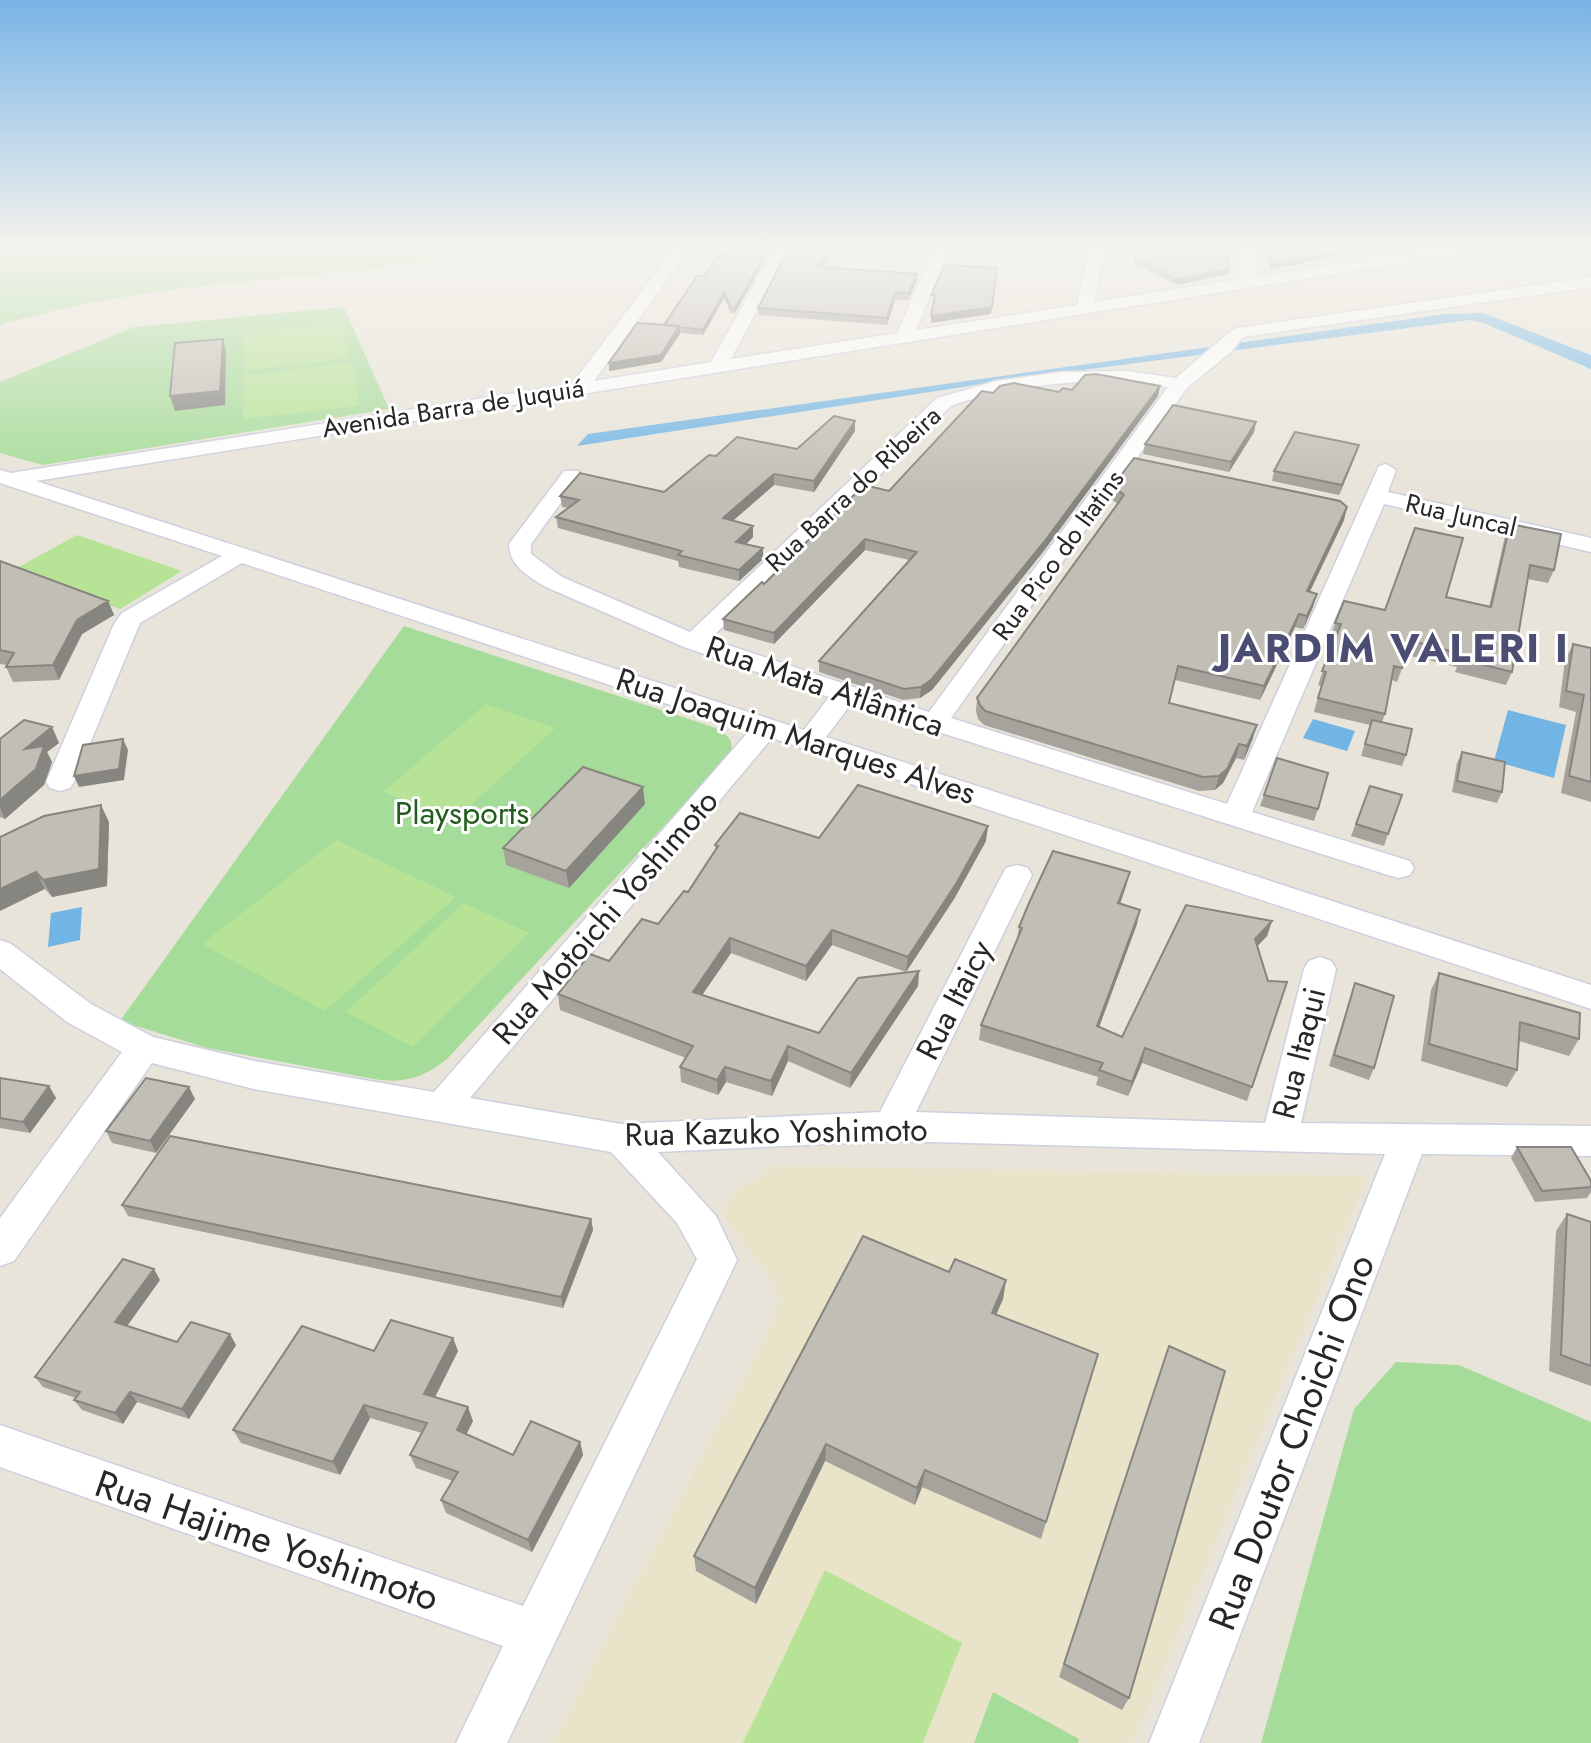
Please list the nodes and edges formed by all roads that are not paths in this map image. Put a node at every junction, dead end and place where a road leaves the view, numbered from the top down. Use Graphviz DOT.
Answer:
graph roads {
  1 [pos="622,329"];
  2 [pos="738,329"];
  3 [pos="907,329"];
  4 [pos="941,329"];
  5 [pos="1262,329"];
  6 [pos="905,335"];
  7 [pos="719,365"];
  8 [pos="1180,384"];
  9 [pos="579,388"];
  10 [pos="1386,470"];
  11 [pos="571,475"];
  12 [pos="4,477"];
  13 [pos="1368,505"];
  14 [pos="1591,545"];
  15 [pos="240,555"];
  16 [pos="693,642"];
  17 [pos="845,694"];
  18 [pos="934,723"];
  19 [pos="768,726"];
  20 [pos="809,741"];
  21 [pos="60,782"];
  22 [pos="1235,817"];
  23 [pos="1399,868"];
  24 [pos="1017,875"];
  25 [pos="0,952"];
  26 [pos="1320,969"];
  27 [pos="1591,997"];
  28 [pos="144,1048"];
  29 [pos="442,1107"];
  30 [pos="891,1126"];
  31 [pos="1279,1138"];
  32 [pos="621,1139"];
  33 [pos="1409,1140"];
  34 [pos="1591,1141"];
  35 [pos="0,1249"];
  36 [pos="0,1446"];
  37 [pos="535,1634"];
  38 [pos="481,1743"];
  39 [pos="1174,1743"];
  1 -- 9 [label="street"];
  2 -- 7 [label="street"];
  3 -- 6 [label="street"];
  4 -- 6 [label="street, Avenida Barra de Juquiá"];
  5 -- 8 [label="street, Rua Pico do Itatins"];
  6 -- 7 [label="street, Avenida Barra de Juquiá"];
  7 -- 9 [label="street, Avenida Barra de Juquiá"];
  8 -- 16 [label="street, Rua Barra do Ribeira"];
  8 -- 18 [label="street, Rua Pico do Itatins"];
  9 -- 12 [label="street, Avenida Barra de Juquiá"];
  10 -- 13 [label="street"];
  11 -- 16 [label="street, Rua Mata Atlântica"];
  12 -- 15 [label="street, Rua Joaquim Marques Alves"];
  13 -- 14 [label="street, Rua Juncal"];
  13 -- 22 [label="street"];
  15 -- 19 [label="street, Rua Joaquim Marques Alves"];
  15 -- 21 [label="street"];
  16 -- 17 [label="street, Rua Mata Atlântica"];
  17 -- 18 [label="street, Rua Mata Atlântica"];
  17 -- 20 [label="street"];
  18 -- 22 [label="street, Rua Mata Atlântica"];
  19 -- 20 [label="street, Rua Joaquim Marques Alves"];
  19 -- 29 [label="street, Rua Motoichi Yoshimoto"];
  20 -- 27 [label="street, Rua Joaquim Marques Alves"];
  22 -- 23 [label="street, Rua Mata Atlântica"];
  24 -- 30 [label="street, Rua Itaicy"];
  25 -- 28 [label="street, Rua Kazuko Yoshimoto"];
  26 -- 31 [label="street, Rua Itaqui"];
  28 -- 29 [label="street, Rua Kazuko Yoshimoto"];
  28 -- 35 [label="street"];
  29 -- 32 [label="street, Rua Kazuko Yoshimoto"];
  30 -- 31 [label="street, Rua Kazuko Yoshimoto"];
  30 -- 32 [label="street, Rua Kazuko Yoshimoto"];
  31 -- 33 [label="street, Rua Kazuko Yoshimoto"];
  32 -- 37 [label="street"];
  33 -- 34 [label="street, Rua Kazuko Yoshimoto"];
  33 -- 39 [label="street, Rua Doutor Choichi Ono"];
  36 -- 37 [label="street, Rua Hajime Yoshimoto"];
  37 -- 38 [label="street"];
}
